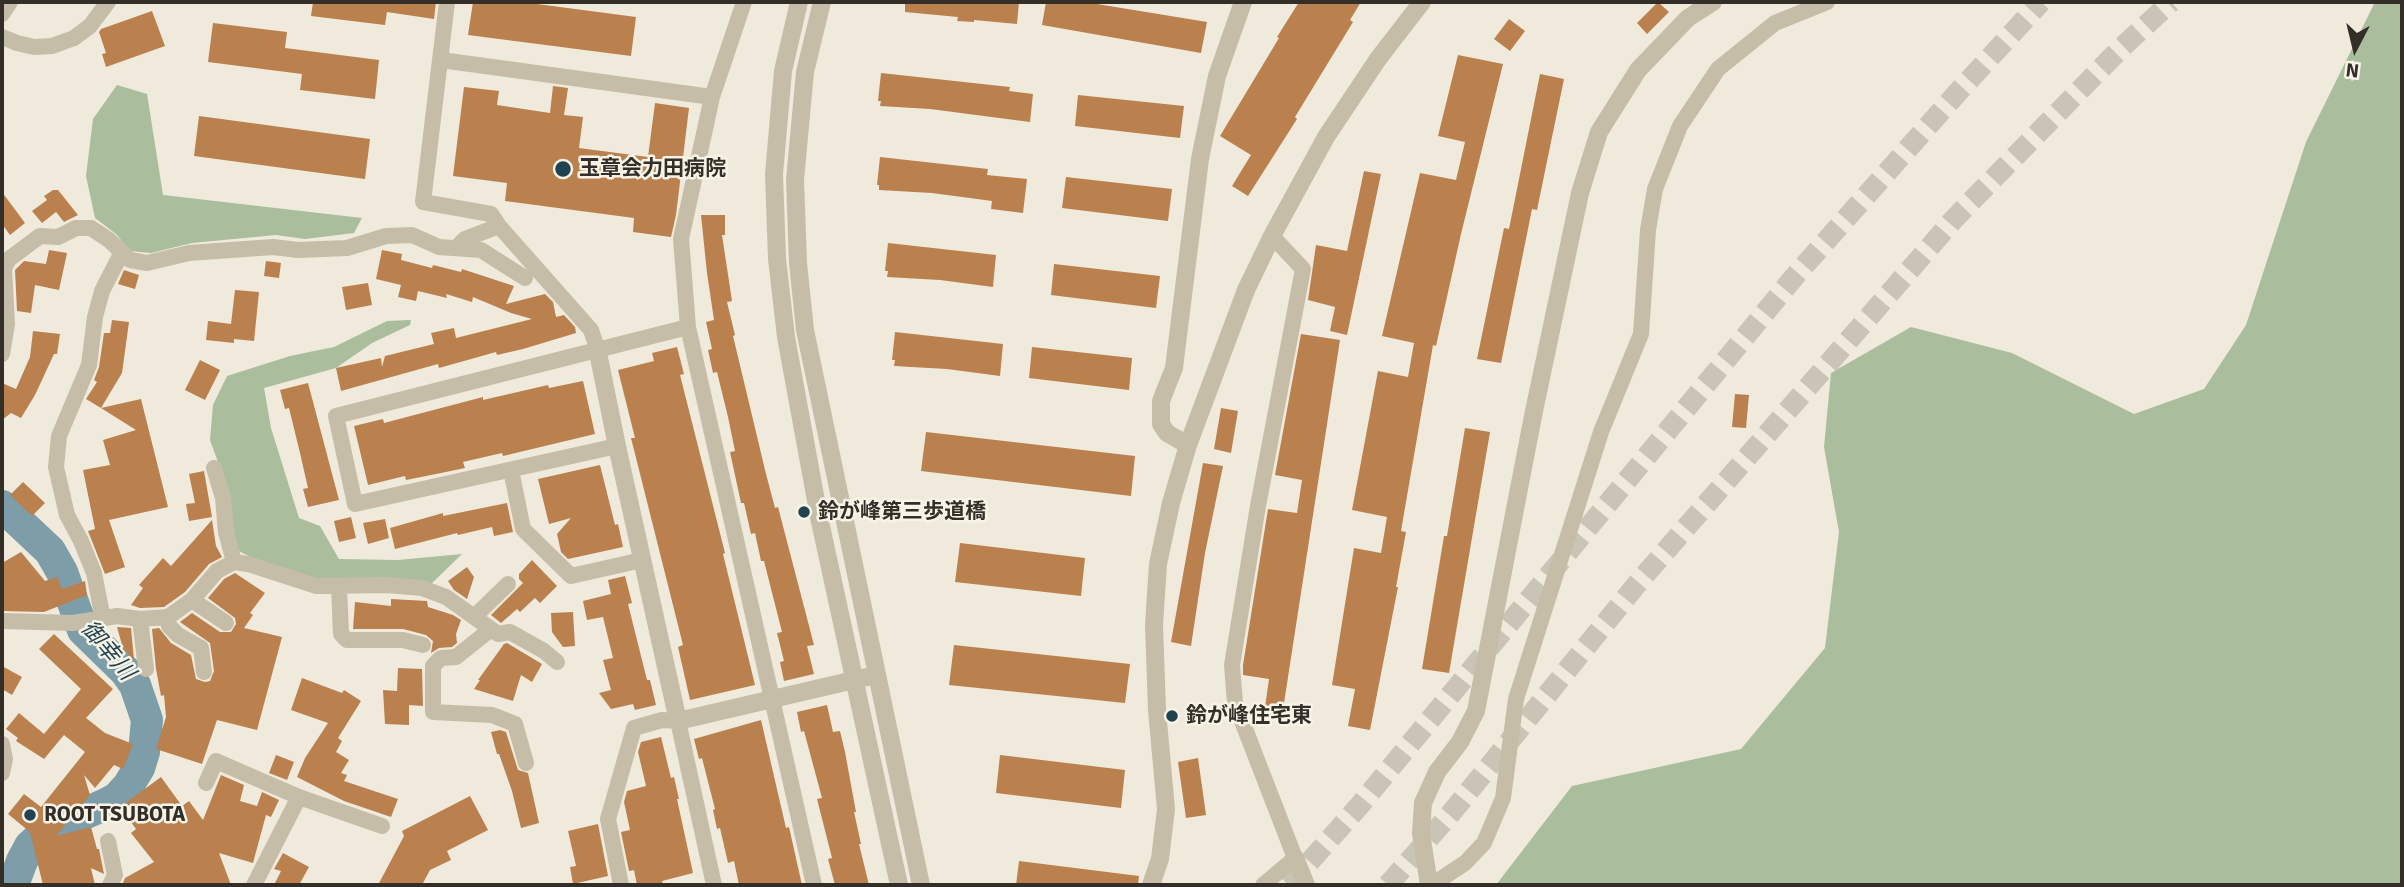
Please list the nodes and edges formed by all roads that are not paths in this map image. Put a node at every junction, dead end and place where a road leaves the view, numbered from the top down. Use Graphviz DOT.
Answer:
graph roads {
  1 [pos="10,2"];
  2 [pos="108,2"];
  3 [pos="447,2"];
  4 [pos="744,2"];
  5 [pos="799,2"];
  6 [pos="822,2"];
  7 [pos="1243,2"];
  8 [pos="1422,2"];
  9 [pos="1713,2"];
  10 [pos="1828,2"];
  11 [pos="2,14"];
  12 [pos="2,37"];
  13 [pos="440,60"];
  14 [pos="712,97"];
  15 [pos="499,226"];
  16 [pos="1272,236"];
  17 [pos="456,248"];
  18 [pos="122,252"];
  19 [pos="525,278"];
  20 [pos="688,327"];
  21 [pos="597,348"];
  22 [pos="2,354"];
  23 [pos="1188,445"];
  24 [pos="617,446"];
  25 [pos="214,468"];
  26 [pos="511,470"];
  27 [pos="642,560"];
  28 [pos="233,562"];
  29 [pos="508,584"];
  30 [pos="339,586"];
  31 [pos="192,600"];
  32 [pos="168,617"];
  33 [pos="474,617"];
  34 [pos="140,619"];
  35 [pos="2,621"];
  36 [pos="88,621"];
  37 [pos="226,623"];
  38 [pos="491,629"];
  39 [pos="423,645"];
  40 [pos="557,662"];
  41 [pos="146,669"];
  42 [pos="204,672"];
  43 [pos="877,675"];
  44 [pos="856,680"];
  45 [pos="774,698"];
  46 [pos="678,721"];
  47 [pos="2,744"];
  48 [pos="526,763"];
  49 [pos="2,773"];
  50 [pos="206,783"];
  51 [pos="299,797"];
  52 [pos="382,826"];
  53 [pos="108,841"];
  54 [pos="1294,859"];
  55 [pos="110,885"];
  56 [pos="254,885"];
  57 [pos="621,885"];
  58 [pos="711,885"];
  59 [pos="814,885"];
  60 [pos="900,885"];
  61 [pos="921,885"];
  62 [pos="1151,885"];
  63 [pos="1263,885"];
  64 [pos="1306,885"];
  65 [pos="1430,885"];
  1 -- 11 [label="street"];
  2 -- 12 [label="street"];
  3 -- 13 [label="street"];
  4 -- 14 [label="street"];
  5 -- 44 [label="street"];
  6 -- 43 [label="street"];
  7 -- 23 [label="street"];
  8 -- 16 [label="street"];
  9 -- 65 [label="street"];
  10 -- 65 [label="street"];
  13 -- 14 [label="street"];
  13 -- 15 [label="street"];
  14 -- 20 [label="street"];
  15 -- 17 [label="street"];
  15 -- 21 [label="street"];
  16 -- 23 [label="street"];
  16 -- 54 [label="street"];
  17 -- 18 [label="street"];
  17 -- 19 [label="street"];
  18 -- 22 [label="street"];
  18 -- 36 [label="street"];
  20 -- 21 [label="street"];
  20 -- 45 [label="street"];
  21 -- 24 [label="street"];
  21 -- 26 [label="street"];
  23 -- 62 [label="street"];
  24 -- 26 [label="street"];
  24 -- 27 [label="street"];
  25 -- 28 [label="street"];
  26 -- 27 [label="street"];
  27 -- 46 [label="street"];
  28 -- 30 [label="street"];
  28 -- 31 [label="street"];
  29 -- 33 [label="street"];
  30 -- 33 [label="street"];
  30 -- 39 [label="street"];
  31 -- 32 [label="street"];
  31 -- 37 [label="street"];
  32 -- 34 [label="street"];
  32 -- 42 [label="street"];
  33 -- 38 [label="street"];
  34 -- 36 [label="street"];
  34 -- 41 [label="street"];
  35 -- 36 [label="street"];
  38 -- 40 [label="street"];
  38 -- 48 [label="street"];
  43 -- 44 [label="street"];
  43 -- 61 [label="street"];
  44 -- 45 [label="street"];
  44 -- 60 [label="street"];
  45 -- 46 [label="street"];
  45 -- 59 [label="street"];
  46 -- 57 [label="street"];
  46 -- 58 [label="street"];
  47 -- 49 [label="street"];
  50 -- 51 [label="street"];
  51 -- 52 [label="street"];
  51 -- 56 [label="street"];
  53 -- 55 [label="street"];
  54 -- 63 [label="street"];
  54 -- 64 [label="street"];
}
